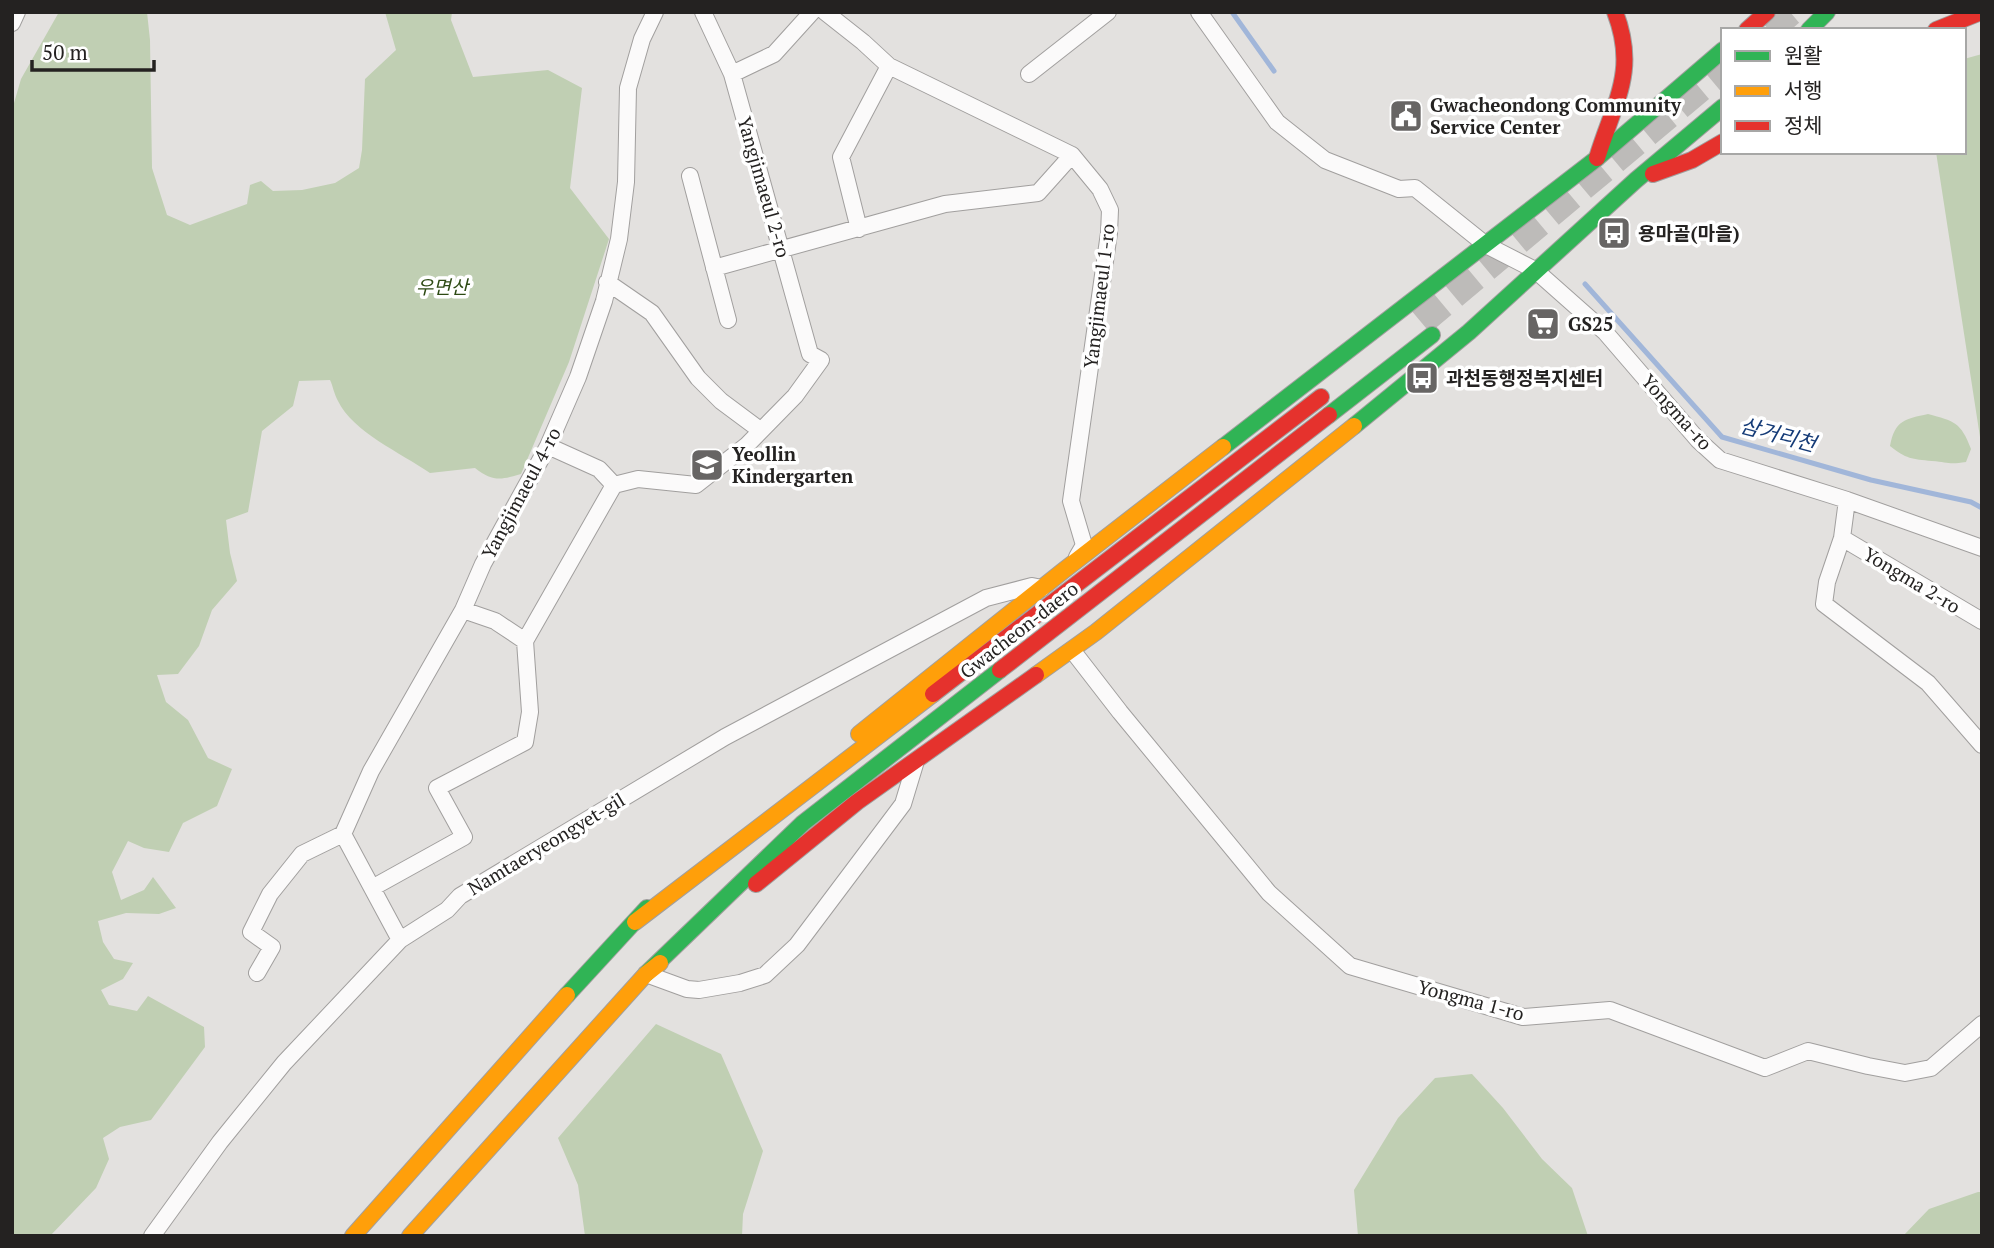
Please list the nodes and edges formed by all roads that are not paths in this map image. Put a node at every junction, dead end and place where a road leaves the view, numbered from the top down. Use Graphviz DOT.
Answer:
graph roads {
  1 [pos="17,12"];
  2 [pos="655,12"];
  3 [pos="703,12"];
  4 [pos="812,12"];
  5 [pos="825,12"];
  6 [pos="1108,12"];
  7 [pos="1199,12"];
  8 [pos="1615,12"];
  9 [pos="1767,12"];
  10 [pos="1827,12"];
  11 [pos="1981,12"];
  12 [pos="12,23"];
  13 [pos="1749,28"];
  14 [pos="1811,28"];
  15 [pos="1941,28"];
  16 [pos="1721,52"];
  17 [pos="889,66"];
  18 [pos="732,74"];
  19 [pos="1029,74"];
  20 [pos="1721,109"];
  21 [pos="1721,143"];
  22 [pos="1072,155"];
  23 [pos="1597,159"];
  24 [pos="690,176"];
  25 [pos="1636,180"];
  26 [pos="859,229"];
  27 [pos="1486,245"];
  28 [pos="783,250"];
  29 [pos="714,268"];
  30 [pos="1535,270"];
  31 [pos="607,282"];
  32 [pos="728,320"];
  33 [pos="1432,335"];
  34 [pos="1334,388"];
  35 [pos="760,430"];
  36 [pos="548,446"];
  37 [pos="614,485"];
  38 [pos="1847,500"];
  39 [pos="1842,538"];
  40 [pos="1982,548"];
  41 [pos="1074,562"];
  42 [pos="1042,588"];
  43 [pos="463,610"];
  44 [pos="1982,621"];
  45 [pos="525,641"];
  46 [pos="1072,650"];
  47 [pos="1982,745"];
  48 [pos="916,761"];
  49 [pos="343,834"];
  50 [pos="372,888"];
  51 [pos="635,922"];
  52 [pos="400,940"];
  53 [pos="257,973"];
  54 [pos="646,974"];
  55 [pos="1982,1024"];
  56 [pos="152,1236"];
  57 [pos="354,1236"];
  58 [pos="410,1236"];
  1 -- 12 [label="street"];
  2 -- 31 [label="street, Yangjimaeul 4-ro"];
  3 -- 18 [label="street, Yangjimaeul 2-ro"];
  4 -- 18 [label="street"];
  5 -- 17 [label="street, Yangjimaeul 1-ro"];
  6 -- 19 [label="street"];
  7 -- 27 [label="street, Yongma-ro"];
  8 -- 23 [label="main road"];
  9 -- 13 [label="main road"];
  10 -- 14 [label="main road"];
  11 -- 15 [label="main road"];
  16 -- 23 [label="main road"];
  17 -- 22 [label="street, Yangjimaeul 1-ro"];
  17 -- 26 [label="street"];
  18 -- 28 [label="street, Yangjimaeul 2-ro"];
  20 -- 25 [label="main road"];
  21 -- 25 [label="main road"];
  22 -- 26 [label="street"];
  22 -- 41 [label="street, Yangjimaeul 1-ro"];
  23 -- 27 [label="main road"];
  24 -- 29 [label="street"];
  25 -- 30 [label="main road"];
  26 -- 28 [label="street"];
  27 -- 30 [label="street, Yongma-ro"];
  27 -- 41 [label="main road"];
  28 -- 29 [label="street"];
  28 -- 35 [label="street, Yangjimaeul 2-ro"];
  29 -- 32 [label="street"];
  30 -- 38 [label="street, Yongma-ro"];
  30 -- 46 [label="main road"];
  31 -- 35 [label="street"];
  31 -- 36 [label="street, Yangjimaeul 4-ro"];
  33 -- 54 [label="main road, Gwacheon-daero"];
  34 -- 51 [label="main road, Gwacheon-daero"];
  35 -- 37 [label="street"];
  36 -- 37 [label="street"];
  36 -- 43 [label="street, Yangjimaeul 4-ro"];
  37 -- 45 [label="street"];
  38 -- 39 [label="street"];
  38 -- 40 [label="street, Yongma-ro"];
  39 -- 44 [label="street, Yongma 2-ro"];
  39 -- 47 [label="street"];
  41 -- 42 [label="main road"];
  42 -- 51 [label="main road"];
  42 -- 52 [label="street, Namtaeryeongyet-gil"];
  43 -- 45 [label="street"];
  43 -- 49 [label="street, Yangjimaeul 4-ro"];
  45 -- 50 [label="street"];
  46 -- 48 [label="main road"];
  46 -- 55 [label="street, Yongma 1-ro"];
  48 -- 54 [label="main road"];
  48 -- 54 [label="street"];
  49 -- 50 [label="street"];
  49 -- 53 [label="street"];
  50 -- 52 [label="street"];
  51 -- 57 [label="main road"];
  52 -- 56 [label="street, Namtaeryeongyet-gil"];
  54 -- 58 [label="main road"];
}
